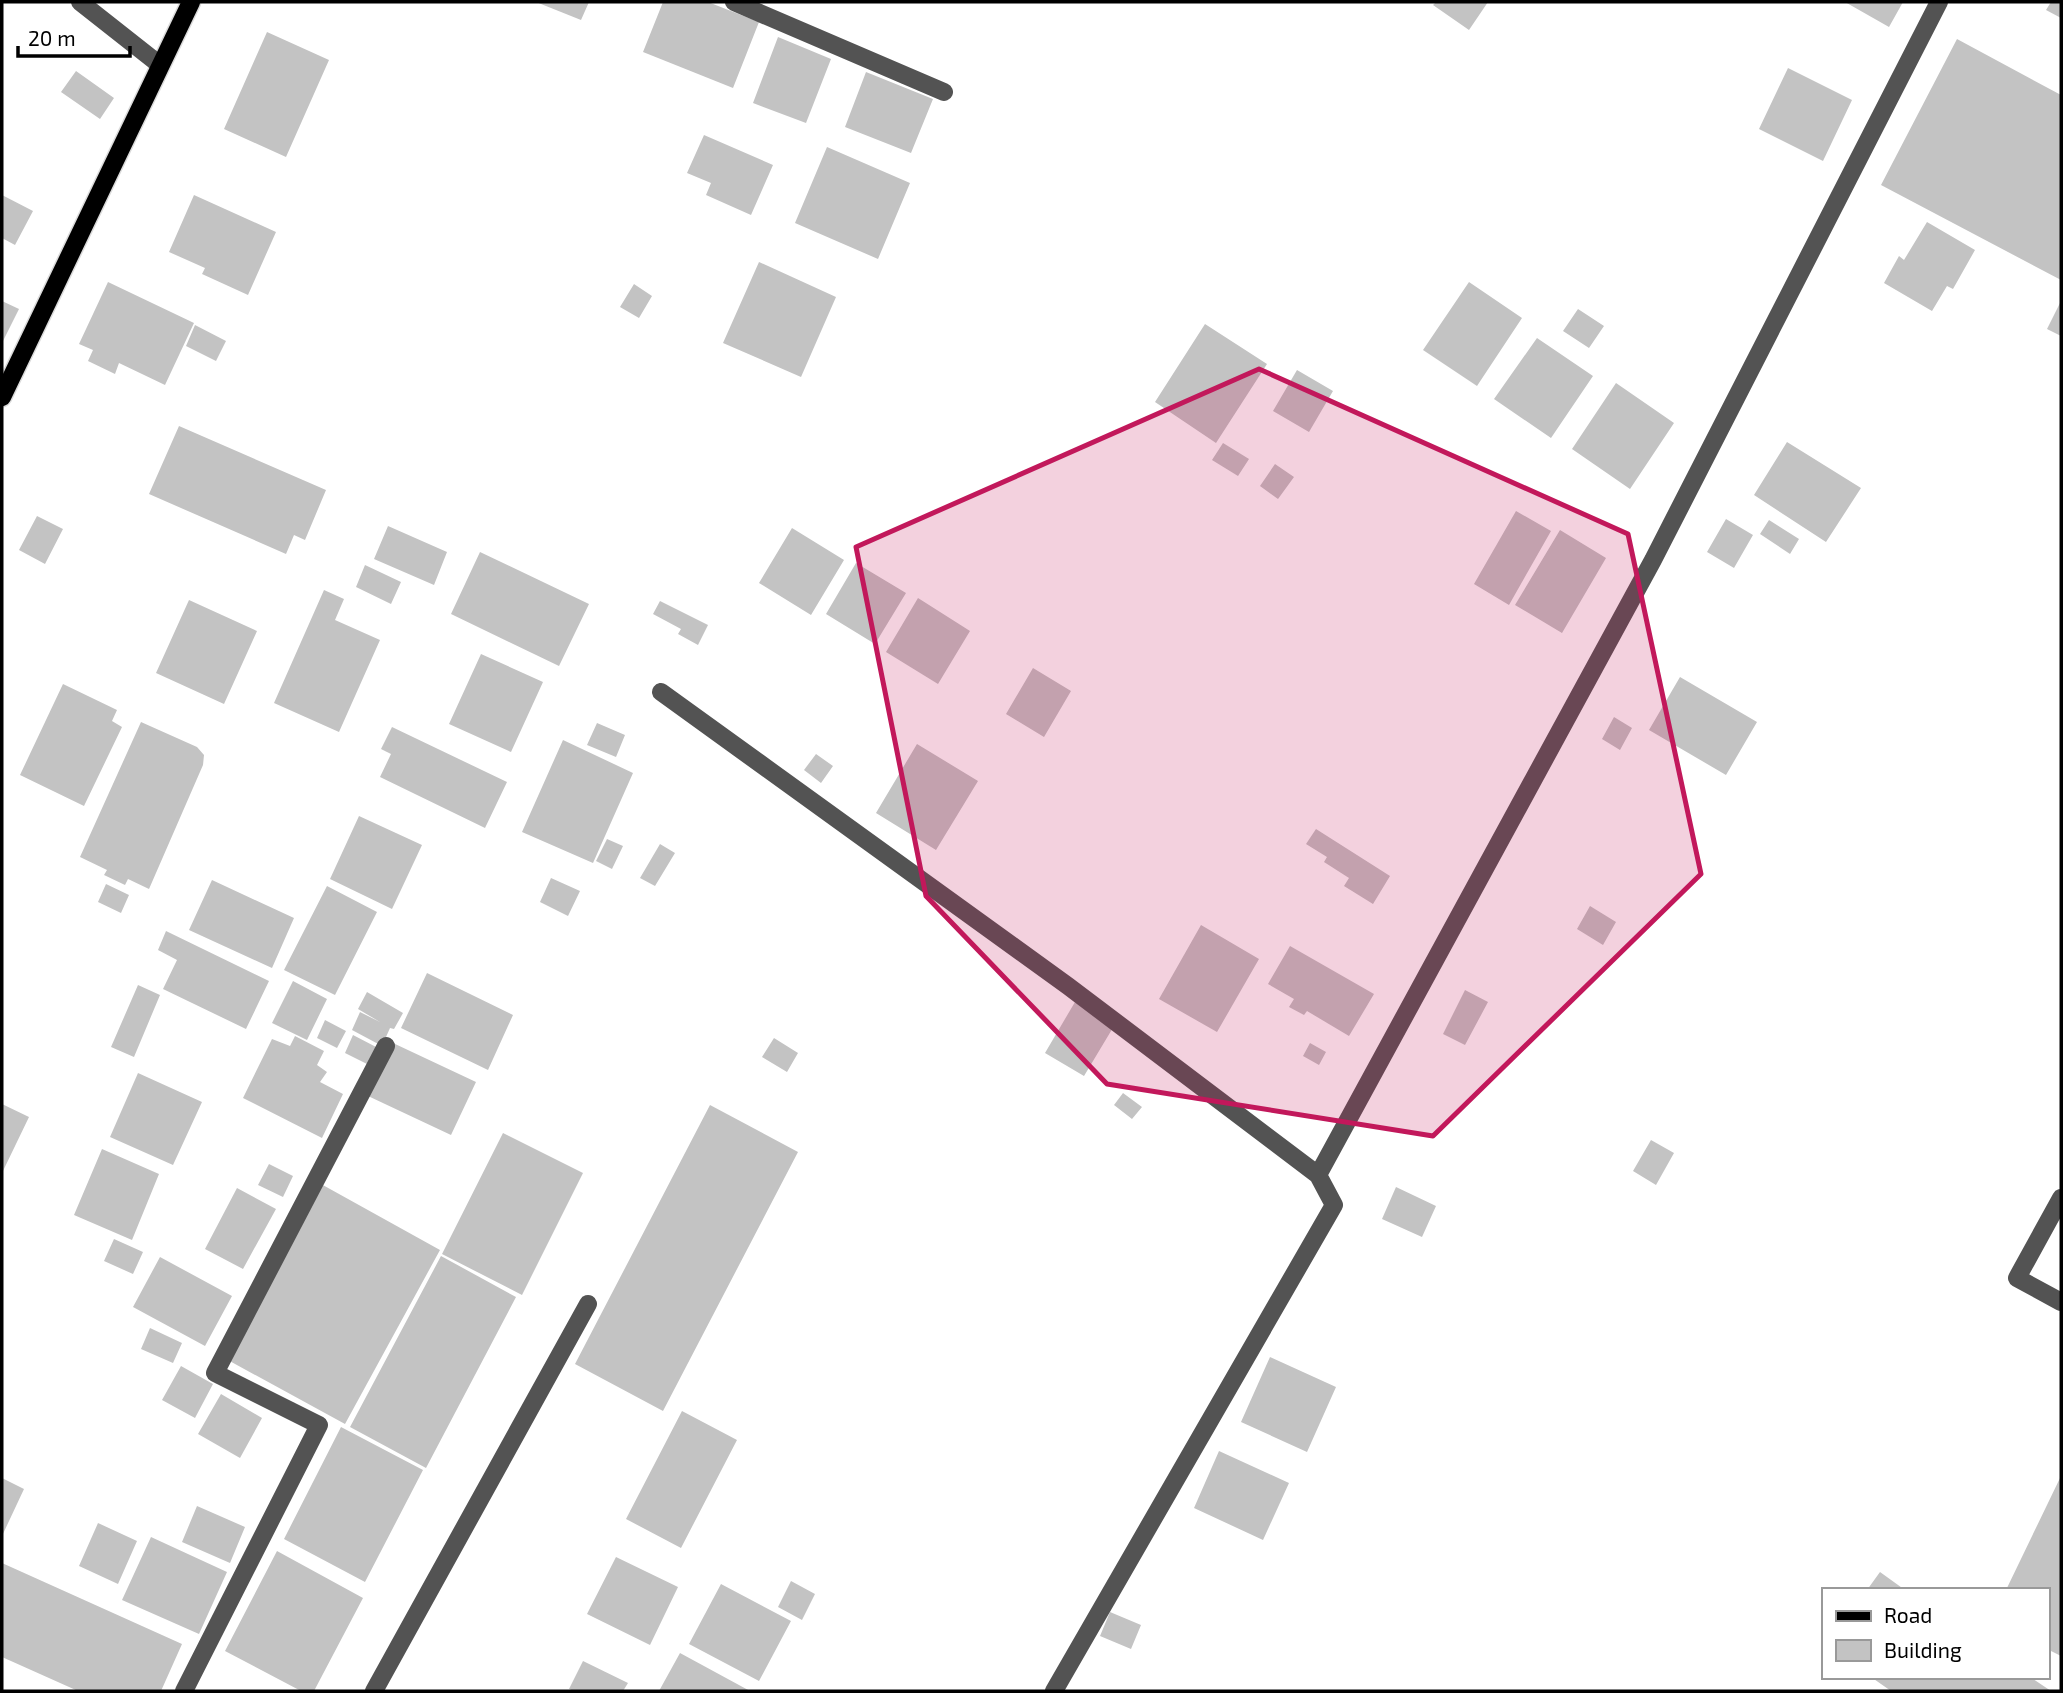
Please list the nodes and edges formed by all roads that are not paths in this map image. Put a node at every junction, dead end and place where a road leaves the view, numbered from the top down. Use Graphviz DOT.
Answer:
graph roads {
  1 [pos="80,2"];
  2 [pos="191,2"];
  3 [pos="734,2"];
  4 [pos="1939,2"];
  5 [pos="160,65"];
  6 [pos="944,92"];
  7 [pos="2,397"];
  8 [pos="661,692"];
  9 [pos="386,1046"];
  10 [pos="1318,1175"];
  11 [pos="2061,1198"];
  12 [pos="2061,1302"];
  13 [pos="588,1304"];
  14 [pos="184,1691"];
  15 [pos="374,1691"];
  16 [pos="1055,1691"];
  1 -- 5 [label="lane"];
  2 -- 5 [label="main road"];
  3 -- 6 [label="lane"];
  4 -- 10 [label="lane"];
  5 -- 7 [label="main road"];
  8 -- 10 [label="lane"];
  9 -- 14 [label="lane"];
  10 -- 16 [label="lane"];
  11 -- 12 [label="lane"];
  13 -- 15 [label="lane"];
}
